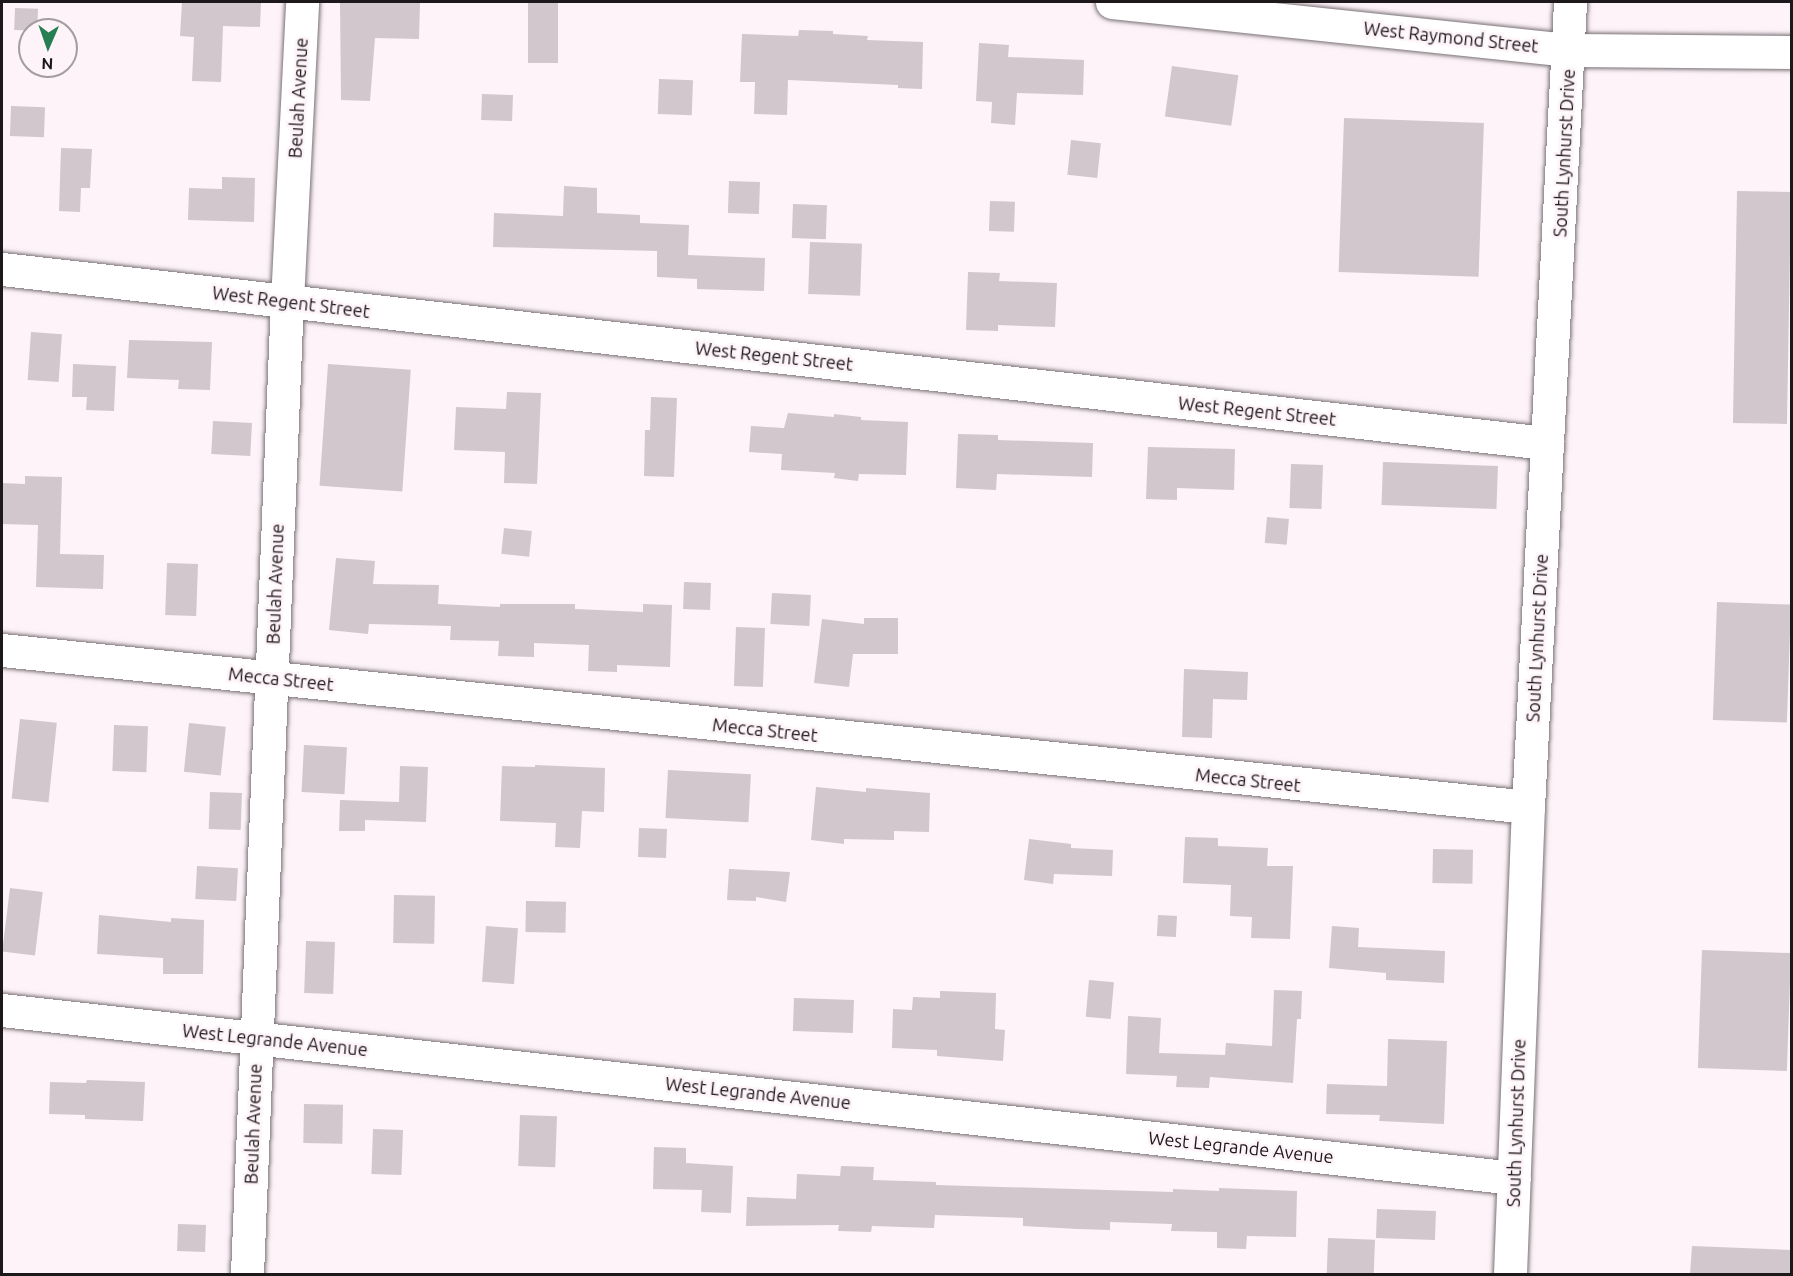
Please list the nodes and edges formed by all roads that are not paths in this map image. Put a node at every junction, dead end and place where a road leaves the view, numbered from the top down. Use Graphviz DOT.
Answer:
graph roads {
  1 [pos="303,2"];
  2 [pos="1112,2"];
  3 [pos="1570,2"];
  4 [pos="1569,50"];
  5 [pos="1791,52"];
  6 [pos="2,269"];
  7 [pos="287,302"];
  8 [pos="1547,443"];
  9 [pos="2,650"];
  10 [pos="271,678"];
  11 [pos="1528,807"];
  12 [pos="2,1010"];
  13 [pos="256,1038"];
  14 [pos="1515,1178"];
  15 [pos="247,1275"];
  16 [pos="1510,1275"];
  1 -- 7 [label="street, Beulah Avenue"];
  2 -- 4 [label="street, West Raymond Street"];
  3 -- 4 [label="street, South Lynhurst Drive"];
  4 -- 5 [label="street, West Raymond Street"];
  4 -- 8 [label="street, South Lynhurst Drive"];
  6 -- 7 [label="street, West Regent Street"];
  7 -- 8 [label="street, West Regent Street"];
  7 -- 10 [label="street, Beulah Avenue"];
  8 -- 11 [label="street, South Lynhurst Drive"];
  9 -- 10 [label="street, Mecca Street"];
  10 -- 11 [label="street, Mecca Street"];
  10 -- 13 [label="street, Beulah Avenue"];
  11 -- 14 [label="street, South Lynhurst Drive"];
  12 -- 13 [label="street, West Legrande Avenue"];
  13 -- 14 [label="street, West Legrande Avenue"];
  13 -- 15 [label="street, Beulah Avenue"];
  14 -- 16 [label="street, South Lynhurst Drive"];
}
